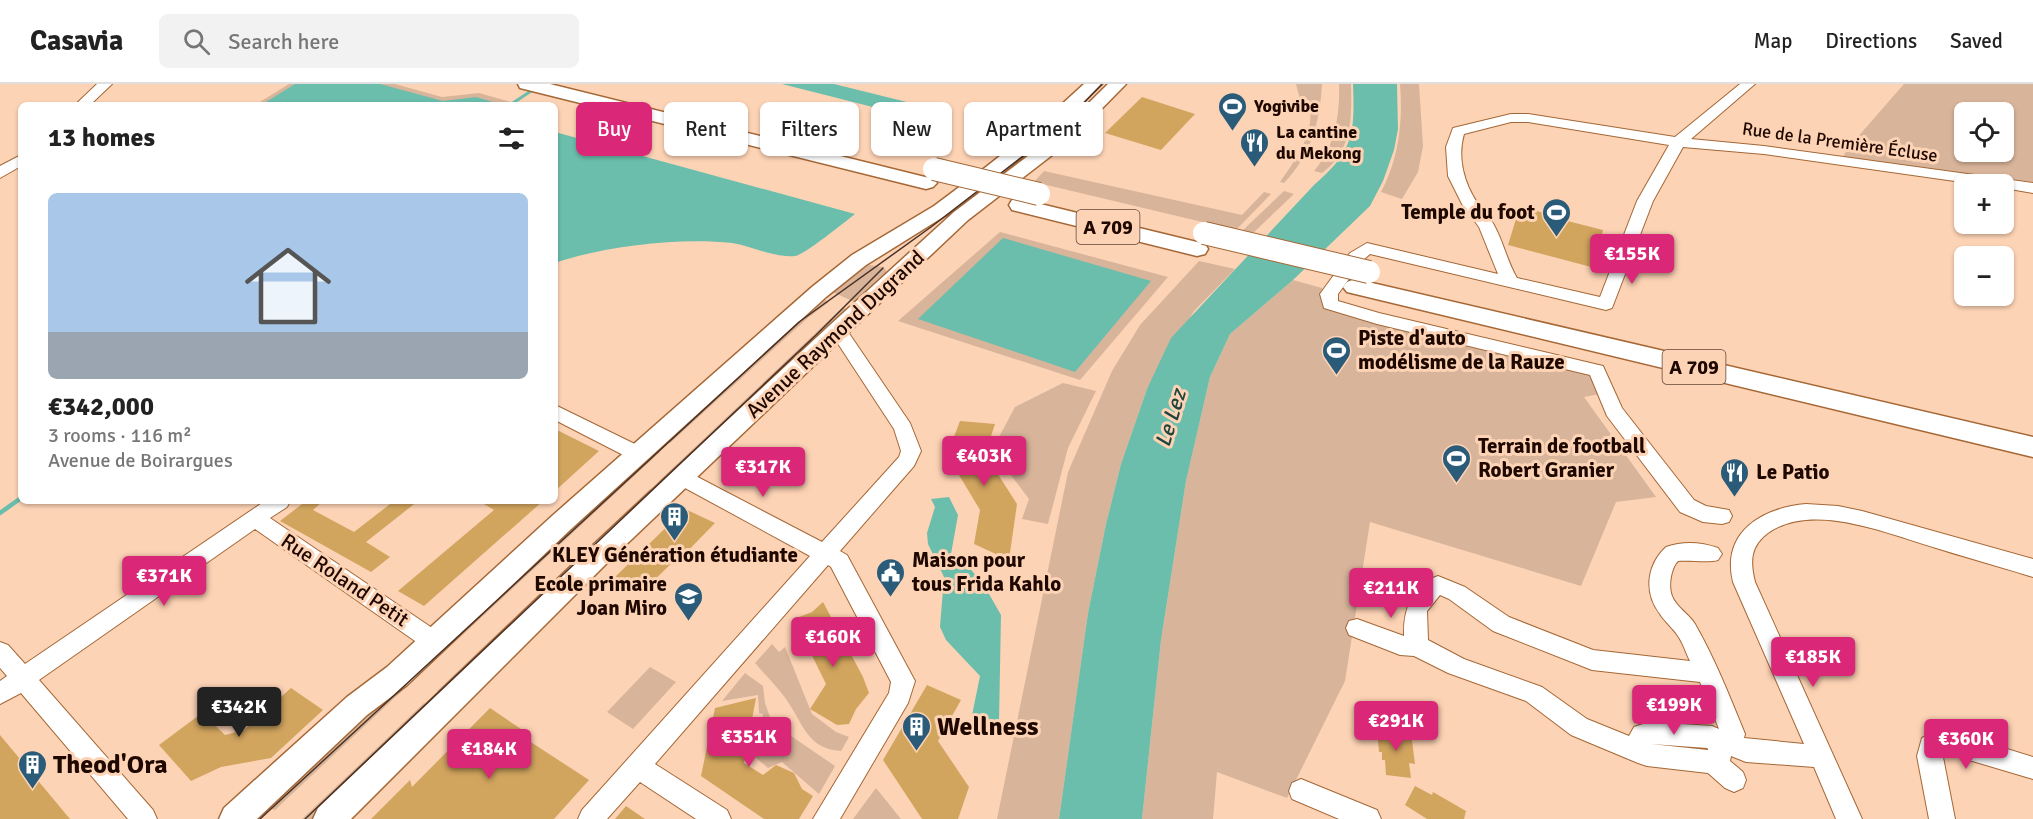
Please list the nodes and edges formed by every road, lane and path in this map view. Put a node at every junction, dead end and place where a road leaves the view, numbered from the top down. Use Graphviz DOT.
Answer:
graph roads {
  1 [pos="105,84"];
  2 [pos="527,84"];
  3 [pos="1094,84"];
  4 [pos="1118,84"];
  5 [pos="1748,84"];
  6 [pos="585,90"];
  7 [pos="85,102"];
  8 [pos="1678,142"];
  9 [pos="18,161"];
  10 [pos="0,173"];
  11 [pos="2033,188"];
  12 [pos="1364,269"];
  13 [pos="1511,282"];
  14 [pos="838,330"];
  15 [pos="558,414"];
  16 [pos="2033,428"];
  17 [pos="2033,447"];
  18 [pos="638,454"];
  19 [pos="681,477"];
  20 [pos="276,504"];
  21 [pos="1722,516"];
  22 [pos="256,519"];
  23 [pos="827,553"];
  24 [pos="1711,554"];
  25 [pos="2033,568"];
  26 [pos="1358,628"];
  27 [pos="433,640"];
  28 [pos="1417,646"];
  29 [pos="0,652"];
  30 [pos="1707,673"];
  31 [pos="23,679"];
  32 [pos="0,694"];
  33 [pos="1722,750"];
  34 [pos="1820,756"];
  35 [pos="638,767"];
  36 [pos="2033,768"];
  37 [pos="1734,780"];
  38 [pos="1301,791"];
  39 [pos="144,819"];
  40 [pos="234,819"];
  41 [pos="329,819"];
  42 [pos="591,819"];
  43 [pos="718,819"];
  44 [pos="826,819"];
  45 [pos="1368,819"];
  46 [pos="1849,819"];
  47 [pos="1942,819"];
  1 -- 7 [label="street"];
  2 -- 6 [label="highway, A 709"];
  3 -- 18 [label="main road, Avenue Raymond Dugrand"];
  4 -- 14 [label="main road, Avenue Raymond Dugrand"];
  5 -- 8 [label="street"];
  6 -- 12 [label="highway, A 709"];
  8 -- 11 [label="street, Rue de la Première Écluse"];
  8 -- 13 [label="street"];
  8 -- 13 [label="street, Rue de la Première Écluse"];
  9 -- 10 [label="street"];
  12 -- 13 [label="street"];
  12 -- 16 [label="highway, A 709"];
  12 -- 17 [label="highway, A 709"];
  12 -- 21 [label="street"];
  14 -- 19 [label="main road, Avenue Raymond Dugrand"];
  14 -- 23 [label="street"];
  15 -- 18 [label="street"];
  18 -- 27 [label="main road, Avenue Raymond Dugrand"];
  19 -- 23 [label="street"];
  19 -- 41 [label="main road, Avenue Raymond Dugrand"];
  20 -- 22 [label="street"];
  22 -- 27 [label="street, Rue Roland Petit"];
  22 -- 31 [label="street"];
  23 -- 35 [label="street"];
  23 -- 44 [label="street"];
  24 -- 30 [label="street"];
  25 -- 34 [label="street"];
  26 -- 28 [label="street"];
  27 -- 40 [label="main road, Avenue Raymond Dugrand"];
  28 -- 30 [label="street"];
  28 -- 33 [label="street"];
  29 -- 31 [label="street"];
  30 -- 33 [label="street"];
  31 -- 32 [label="street"];
  31 -- 39 [label="street"];
  33 -- 34 [label="street"];
  33 -- 37 [label="street"];
  34 -- 46 [label="street"];
  35 -- 42 [label="street"];
  35 -- 43 [label="street"];
  36 -- 47 [label="street"];
  38 -- 45 [label="street"];
}
